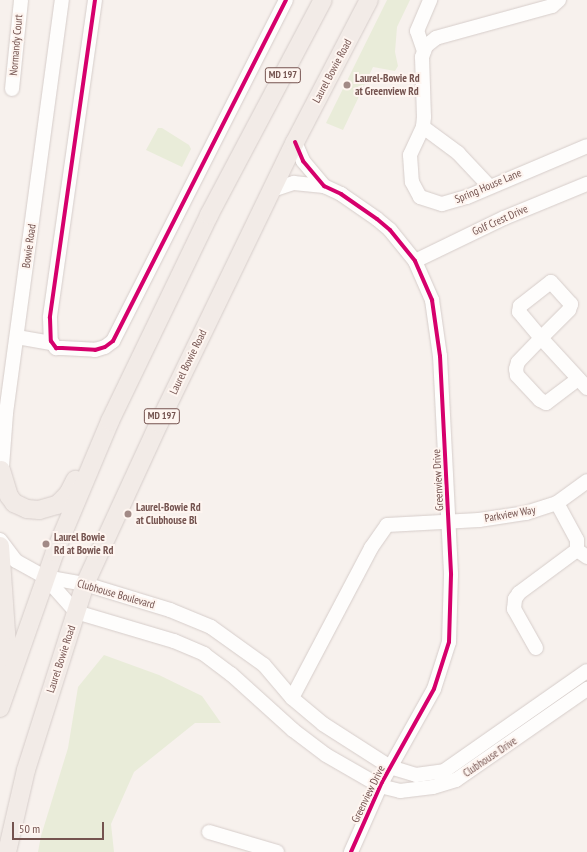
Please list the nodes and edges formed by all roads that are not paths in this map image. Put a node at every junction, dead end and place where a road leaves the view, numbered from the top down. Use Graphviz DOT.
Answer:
graph roads {
  1 [pos="21,0"];
  2 [pos="62,0"];
  3 [pos="95,0"];
  4 [pos="286,0"];
  5 [pos="323,0"];
  6 [pos="369,0"];
  7 [pos="430,0"];
  8 [pos="559,0"];
  9 [pos="424,51"];
  10 [pos="12,89"];
  11 [pos="423,127"];
  12 [pos="295,142"];
  13 [pos="587,147"];
  14 [pos="587,184"];
  15 [pos="324,186"];
  16 [pos="489,186"];
  17 [pos="272,190"];
  18 [pos="415,261"];
  19 [pos="16,337"];
  20 [pos="52,342"];
  21 [pos="582,383"];
  22 [pos="110,421"];
  23 [pos="1,470"];
  24 [pos="587,482"];
  25 [pos="0,492"];
  26 [pos="557,503"];
  27 [pos="449,521"];
  28 [pos="0,540"];
  29 [pos="0,546"];
  30 [pos="580,549"];
  31 [pos="46,577"];
  32 [pos="85,584"];
  33 [pos="76,612"];
  34 [pos="536,648"];
  35 [pos="587,671"];
  36 [pos="587,689"];
  37 [pos="292,698"];
  38 [pos="1,704"];
  39 [pos="390,767"];
  40 [pos="380,786"];
  41 [pos="209,832"];
  42 [pos="7,852"];
  43 [pos="277,852"];
  44 [pos="351,852"];
  1 -- 10 [label="street, Normandy Court"];
  2 -- 19 [label="street, Bowie Road"];
  3 -- 20 [label="street"];
  4 -- 20 [label="street"];
  5 -- 22 [label="main road, MD 197"];
  6 -- 12 [label="main road, Laurel Bowie Road / MD 197"];
  7 -- 9 [label="street, Spring House Lane"];
  8 -- 9 [label="street"];
  9 -- 11 [label="street, Spring House Lane"];
  11 -- 16 [label="street"];
  11 -- 16 [label="street, Spring House Lane"];
  12 -- 15 [label="street, Greenview Drive"];
  12 -- 17 [label="main road, Laurel Bowie Road / MD 197"];
  13 -- 16 [label="street, Spring House Lane"];
  14 -- 18 [label="street, Golf Crest Drive"];
  15 -- 17 [label="street"];
  15 -- 18 [label="street, Greenview Drive"];
  17 -- 32 [label="main road, Laurel Bowie Road / MD 197"];
  18 -- 27 [label="street, Greenview Drive"];
  19 -- 20 [label="street"];
  19 -- 23 [label="street, Bowie Road"];
  21 -- 21 [label="street"];
  22 -- 23 [label="main road"];
  22 -- 31 [label="main road, MD 197"];
  23 -- 25 [label="street, Bowie Road"];
  24 -- 26 [label="street, Parkview Way"];
  26 -- 27 [label="street, Parkview Way"];
  26 -- 30 [label="street"];
  27 -- 37 [label="street, Parkview Way"];
  27 -- 39 [label="street, Greenview Drive"];
  28 -- 31 [label="street"];
  29 -- 38 [label="main road"];
  30 -- 34 [label="street"];
  31 -- 32 [label="street, Clubhouse Boulevard"];
  31 -- 33 [label="street, Clubhouse Boulevard"];
  31 -- 38 [label="main road, MD 197"];
  32 -- 33 [label="main road, Laurel Bowie Road / MD 197"];
  32 -- 37 [label="street, Clubhouse Boulevard"];
  33 -- 40 [label="street"];
  33 -- 42 [label="main road, Laurel Bowie Road / MD 197"];
  35 -- 39 [label="street, Clubhouse Drive"];
  36 -- 40 [label="street, Clubhouse Drive"];
  37 -- 39 [label="street, Clubhouse Boulevard"];
  39 -- 40 [label="street, Greenview Drive"];
  40 -- 44 [label="street, Greenview Drive"];
  41 -- 43 [label="street"];
}
